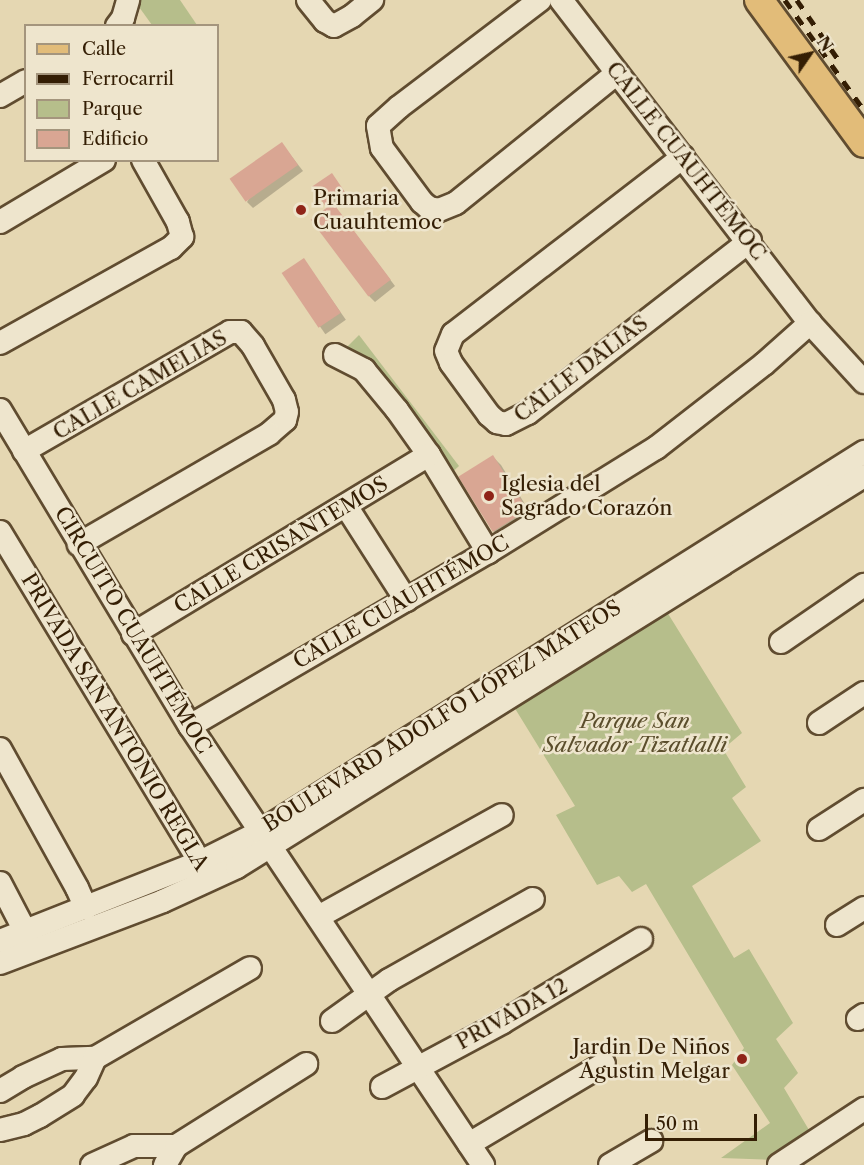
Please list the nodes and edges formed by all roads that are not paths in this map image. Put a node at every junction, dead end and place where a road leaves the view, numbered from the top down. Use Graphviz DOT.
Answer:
graph roads {
  1 [pos="128,0"];
  2 [pos="308,0"];
  3 [pos="372,0"];
  4 [pos="540,0"];
  5 [pos="561,0"];
  6 [pos="759,0"];
  7 [pos="118,24"];
  8 [pos="617,74"];
  9 [pos="24,82"];
  10 [pos="0,96"];
  11 [pos="864,143"];
  12 [pos="683,157"];
  13 [pos="101,162"];
  14 [pos="144,162"];
  15 [pos="0,222"];
  16 [pos="750,241"];
  17 [pos="810,323"];
  18 [pos="0,343"];
  19 [pos="335,355"];
  20 [pos="864,382"];
  21 [pos="0,410"];
  22 [pos="24,451"];
  23 [pos="864,452"];
  24 [pos="429,455"];
  25 [pos="864,476"];
  26 [pos="346,506"];
  27 [pos="0,532"];
  28 [pos="79,544"];
  29 [pos="488,552"];
  30 [pos="864,585"];
  31 [pos="406,600"];
  32 [pos="592,633"];
  33 [pos="134,634"];
  34 [pos="781,642"];
  35 [pos="864,693"];
  36 [pos="819,723"];
  37 [pos="190,726"];
  38 [pos="0,749"];
  39 [pos="864,800"];
  40 [pos="502,815"];
  41 [pos="819,829"];
  42 [pos="265,840"];
  43 [pos="206,871"];
  44 [pos="0,883"];
  45 [pos="532,899"];
  46 [pos="86,908"];
  47 [pos="864,908"];
  48 [pos="318,916"];
  49 [pos="837,925"];
  50 [pos="25,931"];
  51 [pos="641,939"];
  52 [pos="0,941"];
  53 [pos="0,963"];
  54 [pos="250,968"];
  55 [pos="370,994"];
  56 [pos="332,1021"];
  57 [pos="95,1058"];
  58 [pos="306,1064"];
  59 [pos="604,1064"];
  60 [pos="418,1067"];
  61 [pos="382,1087"];
  62 [pos="0,1091"];
  63 [pos="864,1109"];
  64 [pos="0,1130"];
  65 [pos="651,1141"];
  66 [pos="469,1144"];
  67 [pos="171,1156"];
  68 [pos="92,1165"];
  69 [pos="483,1165"];
  70 [pos="610,1165"];
  71 [pos="779,1165"];
  1 -- 7 [label="street"];
  2 -- 3 [label="street"];
  4 -- 8 [label="street"];
  5 -- 8 [label="street, CALLE CUAUHTÉMOC"];
  6 -- 11 [label="main road"];
  8 -- 12 [label="street, CALLE CUAUHTÉMOC"];
  9 -- 10 [label="street"];
  12 -- 16 [label="street, CALLE CUAUHTÉMOC"];
  12 -- 16 [label="street, CALLE DALIAS"];
  13 -- 15 [label="street"];
  14 -- 18 [label="street"];
  16 -- 17 [label="street, CALLE CUAUHTÉMOC"];
  17 -- 20 [label="street, CALLE CUAUHTÉMOC"];
  17 -- 29 [label="street, CALLE CUAUHTÉMOC"];
  19 -- 24 [label="street"];
  21 -- 22 [label="street, CIRCUITO CUAUHTÉMOC"];
  22 -- 28 [label="street, CIRCUITO CUAUHTÉMOC"];
  22 -- 28 [label="street, CALLE CAMELIAS"];
  23 -- 32 [label="street, BOULEVARD ADOLFO LÓPEZ MATEOS"];
  24 -- 26 [label="street, CALLE CRISANTEMOS"];
  24 -- 29 [label="street"];
  25 -- 32 [label="street, BOULEVARD ADOLFO LÓPEZ MATEOS"];
  26 -- 31 [label="street"];
  26 -- 33 [label="street, CALLE CRISANTEMOS"];
  27 -- 43 [label="street, PRIVADA SAN ANTONIO REGLA"];
  28 -- 33 [label="street, CIRCUITO CUAUHTÉMOC"];
  29 -- 31 [label="street, CALLE CUAUHTÉMOC"];
  30 -- 34 [label="street"];
  31 -- 37 [label="street, CALLE CUAUHTÉMOC"];
  32 -- 42 [label="street, BOULEVARD ADOLFO LÓPEZ MATEOS"];
  33 -- 37 [label="street, CIRCUITO CUAUHTÉMOC"];
  35 -- 36 [label="street"];
  37 -- 42 [label="street, CIRCUITO CUAUHTÉMOC"];
  38 -- 46 [label="street"];
  39 -- 41 [label="street"];
  40 -- 48 [label="street"];
  42 -- 43 [label="street, BOULEVARD ADOLFO LÓPEZ MATEOS"];
  42 -- 48 [label="street"];
  43 -- 46 [label="street, BOULEVARD ADOLFO LÓPEZ MATEOS"];
  43 -- 53 [label="street, BOULEVARD ADOLFO LÓPEZ MATEOS"];
  44 -- 50 [label="street"];
  45 -- 55 [label="street"];
  46 -- 50 [label="street, BOULEVARD ADOLFO LÓPEZ MATEOS"];
  47 -- 49 [label="street"];
  48 -- 55 [label="street"];
  50 -- 52 [label="street, BOULEVARD ADOLFO LÓPEZ MATEOS"];
  51 -- 60 [label="street, PRIVADA 12"];
  54 -- 57 [label="street"];
  55 -- 56 [label="street"];
  55 -- 60 [label="street"];
  57 -- 62 [label="street"];
  57 -- 64 [label="street"];
  58 -- 67 [label="street"];
  59 -- 66 [label="street"];
  60 -- 61 [label="street, PRIVADA 12"];
  60 -- 66 [label="street"];
  63 -- 71 [label="street"];
  65 -- 70 [label="street"];
  66 -- 69 [label="street"];
  67 -- 68 [label="street"];
}
